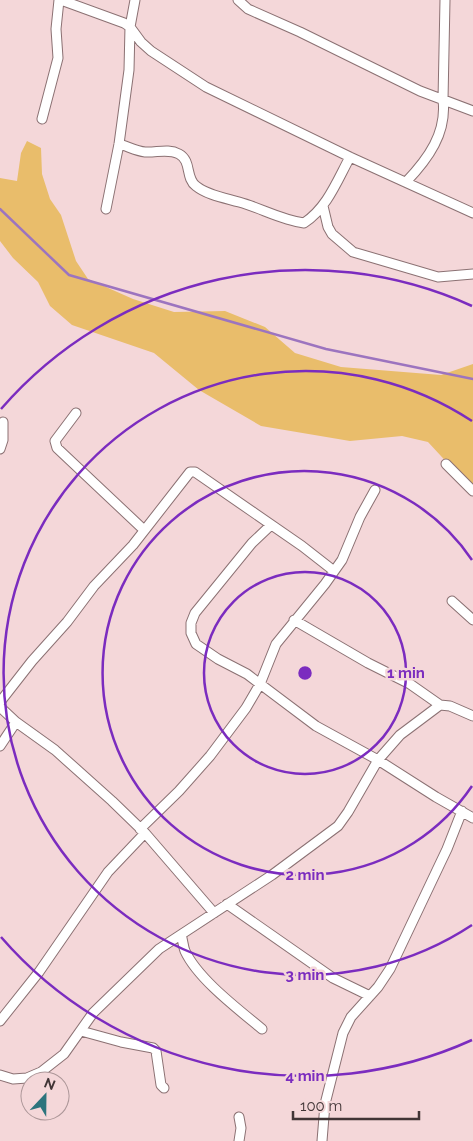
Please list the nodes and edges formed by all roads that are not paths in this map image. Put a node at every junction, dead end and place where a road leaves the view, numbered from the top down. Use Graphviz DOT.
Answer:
graph roads {
  1 [pos="60,0"];
  2 [pos="135,0"];
  3 [pos="238,0"];
  4 [pos="445,0"];
  5 [pos="130,27"];
  6 [pos="443,100"];
  7 [pos="473,111"];
  8 [pos="42,119"];
  9 [pos="119,144"];
  10 [pos="350,157"];
  11 [pos="406,182"];
  12 [pos="323,206"];
  13 [pos="106,209"];
  14 [pos="473,213"];
  15 [pos="473,274"];
  16 [pos="76,413"];
  17 [pos="3,422"];
  18 [pos="0,449"];
  19 [pos="446,464"];
  20 [pos="375,490"];
  21 [pos="473,491"];
  22 [pos="270,525"];
  23 [pos="144,530"];
  24 [pos="334,571"];
  25 [pos="452,601"];
  26 [pos="294,620"];
  27 [pos="473,620"];
  28 [pos="260,684"];
  29 [pos="0,702"];
  30 [pos="440,704"];
  31 [pos="0,707"];
  32 [pos="473,716"];
  33 [pos="16,722"];
  34 [pos="0,746"];
  35 [pos="378,760"];
  36 [pos="462,811"];
  37 [pos="473,818"];
  38 [pos="143,831"];
  39 [pos="227,904"];
  40 [pos="214,913"];
  41 [pos="182,935"];
  42 [pos="370,996"];
  43 [pos="0,1021"];
  44 [pos="262,1029"];
  45 [pos="81,1031"];
  46 [pos="0,1075"];
  47 [pos="164,1088"];
  48 [pos="239,1117"];
  49 [pos="239,1141"];
  50 [pos="322,1141"];
  1 -- 5 [label="street"];
  1 -- 8 [label="street"];
  2 -- 5 [label="street"];
  3 -- 6 [label="street"];
  4 -- 6 [label="street"];
  5 -- 9 [label="street"];
  5 -- 10 [label="street"];
  6 -- 7 [label="street"];
  6 -- 11 [label="street"];
  9 -- 12 [label="street"];
  9 -- 13 [label="street"];
  10 -- 11 [label="street"];
  10 -- 12 [label="street"];
  11 -- 14 [label="street"];
  12 -- 15 [label="street"];
  16 -- 23 [label="street"];
  17 -- 18 [label="street"];
  19 -- 21 [label="street"];
  20 -- 24 [label="street"];
  22 -- 23 [label="street"];
  22 -- 24 [label="street"];
  22 -- 28 [label="street"];
  23 -- 29 [label="street"];
  24 -- 26 [label="street"];
  25 -- 27 [label="street"];
  26 -- 28 [label="street"];
  26 -- 30 [label="street"];
  28 -- 35 [label="street"];
  28 -- 38 [label="street"];
  30 -- 32 [label="street"];
  30 -- 35 [label="street"];
  31 -- 33 [label="street"];
  33 -- 34 [label="street"];
  33 -- 38 [label="street"];
  35 -- 36 [label="street"];
  35 -- 39 [label="street"];
  36 -- 37 [label="street"];
  36 -- 42 [label="street"];
  38 -- 40 [label="street"];
  38 -- 43 [label="street"];
  39 -- 40 [label="street"];
  39 -- 42 [label="street"];
  40 -- 41 [label="street"];
  41 -- 44 [label="street"];
  41 -- 45 [label="street"];
  42 -- 50 [label="street"];
  45 -- 46 [label="street"];
  45 -- 47 [label="street"];
  48 -- 49 [label="street"];
}
